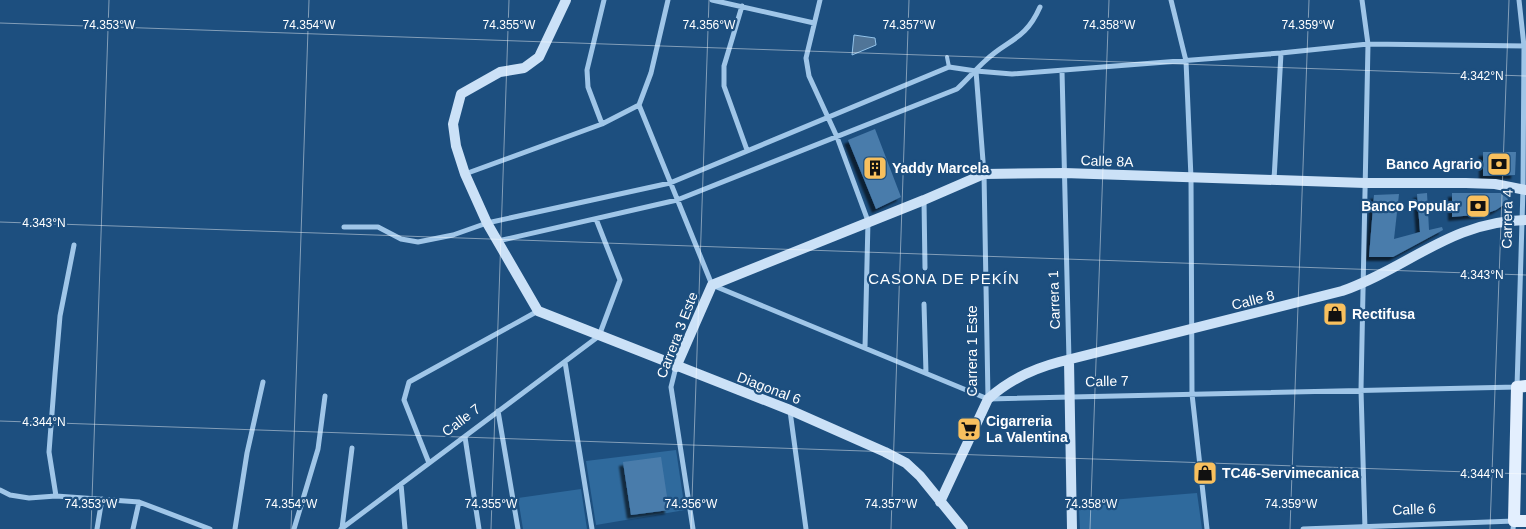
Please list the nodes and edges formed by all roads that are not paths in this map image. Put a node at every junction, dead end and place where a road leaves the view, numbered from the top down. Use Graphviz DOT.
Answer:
graph roads {
  1 [pos="566,0"];
  2 [pos="604,0"];
  3 [pos="668,0"];
  4 [pos="712,0"];
  5 [pos="820,0"];
  6 [pos="1171,0"];
  7 [pos="1362,0"];
  8 [pos="1519,0"];
  9 [pos="742,6"];
  10 [pos="1040,7"];
  11 [pos="814,23"];
  12 [pos="1368,44"];
  13 [pos="1525,46"];
  14 [pos="1281,53"];
  15 [pos="947,57"];
  16 [pos="1186,61"];
  17 [pos="949,66"];
  18 [pos="1062,71"];
  19 [pos="976,72"];
  20 [pos="639,105"];
  21 [pos="829,116"];
  22 [pos="602,124"];
  23 [pos="838,136"];
  24 [pos="747,150"];
  25 [pos="1064,173"];
  26 [pos="465,174"];
  27 [pos="984,174"];
  28 [pos="1190,178"];
  29 [pos="1274,180"];
  30 [pos="670,183"];
  31 [pos="1366,183"];
  32 [pos="1524,190"];
  33 [pos="677,200"];
  34 [pos="924,200"];
  35 [pos="596,219"];
  36 [pos="1524,220"];
  37 [pos="868,221"];
  38 [pos="487,223"];
  39 [pos="344,227"];
  40 [pos="498,242"];
  41 [pos="74,246"];
  42 [pos="925,268"];
  43 [pos="1363,284"];
  44 [pos="712,285"];
  45 [pos="924,304"];
  46 [pos="538,311"];
  47 [pos="1192,330"];
  48 [pos="599,336"];
  49 [pos="865,348"];
  50 [pos="1069,360"];
  51 [pos="565,362"];
  52 [pos="676,367"];
  53 [pos="926,374"];
  54 [pos="263,382"];
  55 [pos="1521,387"];
  56 [pos="1361,390"];
  57 [pos="1192,394"];
  58 [pos="325,396"];
  59 [pos="1070,397"];
  60 [pos="988,399"];
  61 [pos="790,410"];
  62 [pos="498,412"];
  63 [pos="465,437"];
  64 [pos="352,448"];
  65 [pos="429,463"];
  66 [pos="401,484"];
  67 [pos="0,490"];
  68 [pos="56,496"];
  69 [pos="102,499"];
  70 [pos="138,502"];
  71 [pos="940,502"];
  72 [pos="1518,524"];
  73 [pos="341,528"];
  74 [pos="1365,528"];
  75 [pos="97,529"];
  76 [pos="133,529"];
  77 [pos="210,529"];
  78 [pos="235,529"];
  79 [pos="294,529"];
  80 [pos="405,529"];
  81 [pos="479,529"];
  82 [pos="518,529"];
  83 [pos="592,529"];
  84 [pos="693,529"];
  85 [pos="806,529"];
  86 [pos="963,529"];
  87 [pos="1072,529"];
  88 [pos="1207,529"];
  89 [pos="1303,529"];
  1 -- 26 [label="main road"];
  2 -- 22 [label="street"];
  3 -- 20 [label="street"];
  4 -- 9 [label="street"];
  5 -- 11 [label="street"];
  6 -- 16 [label="street"];
  7 -- 12 [label="street"];
  8 -- 13 [label="street, Carrera 4"];
  9 -- 11 [label="street"];
  9 -- 24 [label="street"];
  10 -- 19 [label="street"];
  11 -- 21 [label="street"];
  12 -- 13 [label="street"];
  12 -- 14 [label="street"];
  12 -- 31 [label="street"];
  13 -- 32 [label="street, Carrera 4"];
  14 -- 16 [label="street"];
  14 -- 29 [label="street"];
  15 -- 17 [label="lane"];
  16 -- 18 [label="street"];
  16 -- 28 [label="street"];
  17 -- 19 [label="street"];
  17 -- 21 [label="street"];
  18 -- 19 [label="street"];
  18 -- 25 [label="street, Carrera 1"];
  19 -- 23 [label="street"];
  19 -- 27 [label="street, Carrera 1 Este"];
  20 -- 22 [label="street"];
  20 -- 30 [label="street, Carrera 3 Este"];
  21 -- 23 [label="street"];
  21 -- 24 [label="street"];
  22 -- 26 [label="street"];
  23 -- 33 [label="street"];
  23 -- 37 [label="street"];
  24 -- 30 [label="street"];
  25 -- 27 [label="main road, Calle 8A"];
  25 -- 28 [label="main road, Calle 8A"];
  25 -- 50 [label="street, Carrera 1"];
  26 -- 38 [label="main road"];
  27 -- 34 [label="main road, Calle 8A"];
  27 -- 60 [label="street, Carrera 1 Este"];
  28 -- 29 [label="main road, Calle 8A"];
  28 -- 47 [label="street"];
  29 -- 31 [label="main road, Calle 8A"];
  30 -- 33 [label="street, Carrera 3 Este"];
  30 -- 38 [label="street"];
  31 -- 32 [label="main road, Calle 8A"];
  31 -- 43 [label="street"];
  32 -- 36 [label="street, Carrera 4"];
  33 -- 35 [label="street"];
  33 -- 44 [label="street, Carrera 3 Este"];
  34 -- 37 [label="main road, Calle 8A"];
  34 -- 42 [label="street"];
  35 -- 40 [label="street"];
  35 -- 48 [label="street"];
  36 -- 43 [label="main road, Calle 8"];
  36 -- 55 [label="street, Carrera 4"];
  37 -- 44 [label="main road, Calle 8A"];
  37 -- 49 [label="street"];
  38 -- 39 [label="street"];
  38 -- 40 [label="main road"];
  40 -- 46 [label="main road"];
  41 -- 68 [label="street"];
  43 -- 47 [label="main road, Calle 8"];
  43 -- 56 [label="street"];
  44 -- 49 [label="street, Calle 7"];
  44 -- 52 [label="main road, Carrera 3 Este"];
  45 -- 53 [label="street"];
  46 -- 48 [label="main road, Diagonal 6"];
  46 -- 65 [label="street"];
  47 -- 50 [label="main road, Calle 8"];
  47 -- 57 [label="street"];
  48 -- 51 [label="street, Calle 7"];
  48 -- 52 [label="main road, Diagonal 6"];
  49 -- 53 [label="street, Calle 7"];
  50 -- 59 [label="main road, Carrera 1"];
  50 -- 60 [label="main road, Calle 8"];
  51 -- 62 [label="street, Calle 7"];
  51 -- 83 [label="street"];
  52 -- 61 [label="main road, Diagonal 6"];
  52 -- 84 [label="street, Carrera 3 Este"];
  53 -- 60 [label="street, Calle 7"];
  54 -- 78 [label="street"];
  55 -- 56 [label="street, Calle 7"];
  55 -- 72 [label="main road, Carrera 4"];
  56 -- 57 [label="street, Calle 7"];
  56 -- 74 [label="street"];
  57 -- 59 [label="street, Calle 7"];
  57 -- 88 [label="street"];
  58 -- 79 [label="street"];
  59 -- 60 [label="street, Calle 7"];
  59 -- 87 [label="main road, Carrera 1"];
  60 -- 71 [label="main road, Carrera 1 Este"];
  61 -- 71 [label="main road, Diagonal 6"];
  61 -- 85 [label="street"];
  62 -- 63 [label="street, Calle 7"];
  62 -- 82 [label="street"];
  63 -- 65 [label="street, Calle 7"];
  63 -- 81 [label="street"];
  64 -- 73 [label="street"];
  65 -- 66 [label="street, Calle 7"];
  66 -- 73 [label="street, Calle 7"];
  66 -- 80 [label="street"];
  67 -- 68 [label="street"];
  68 -- 69 [label="street"];
  69 -- 70 [label="street"];
  69 -- 75 [label="street"];
  70 -- 76 [label="street"];
  70 -- 77 [label="street"];
  71 -- 86 [label="main road, Diagonal 6"];
  72 -- 74 [label="street, Calle 6"];
  74 -- 89 [label="street, Calle 6"];
}
